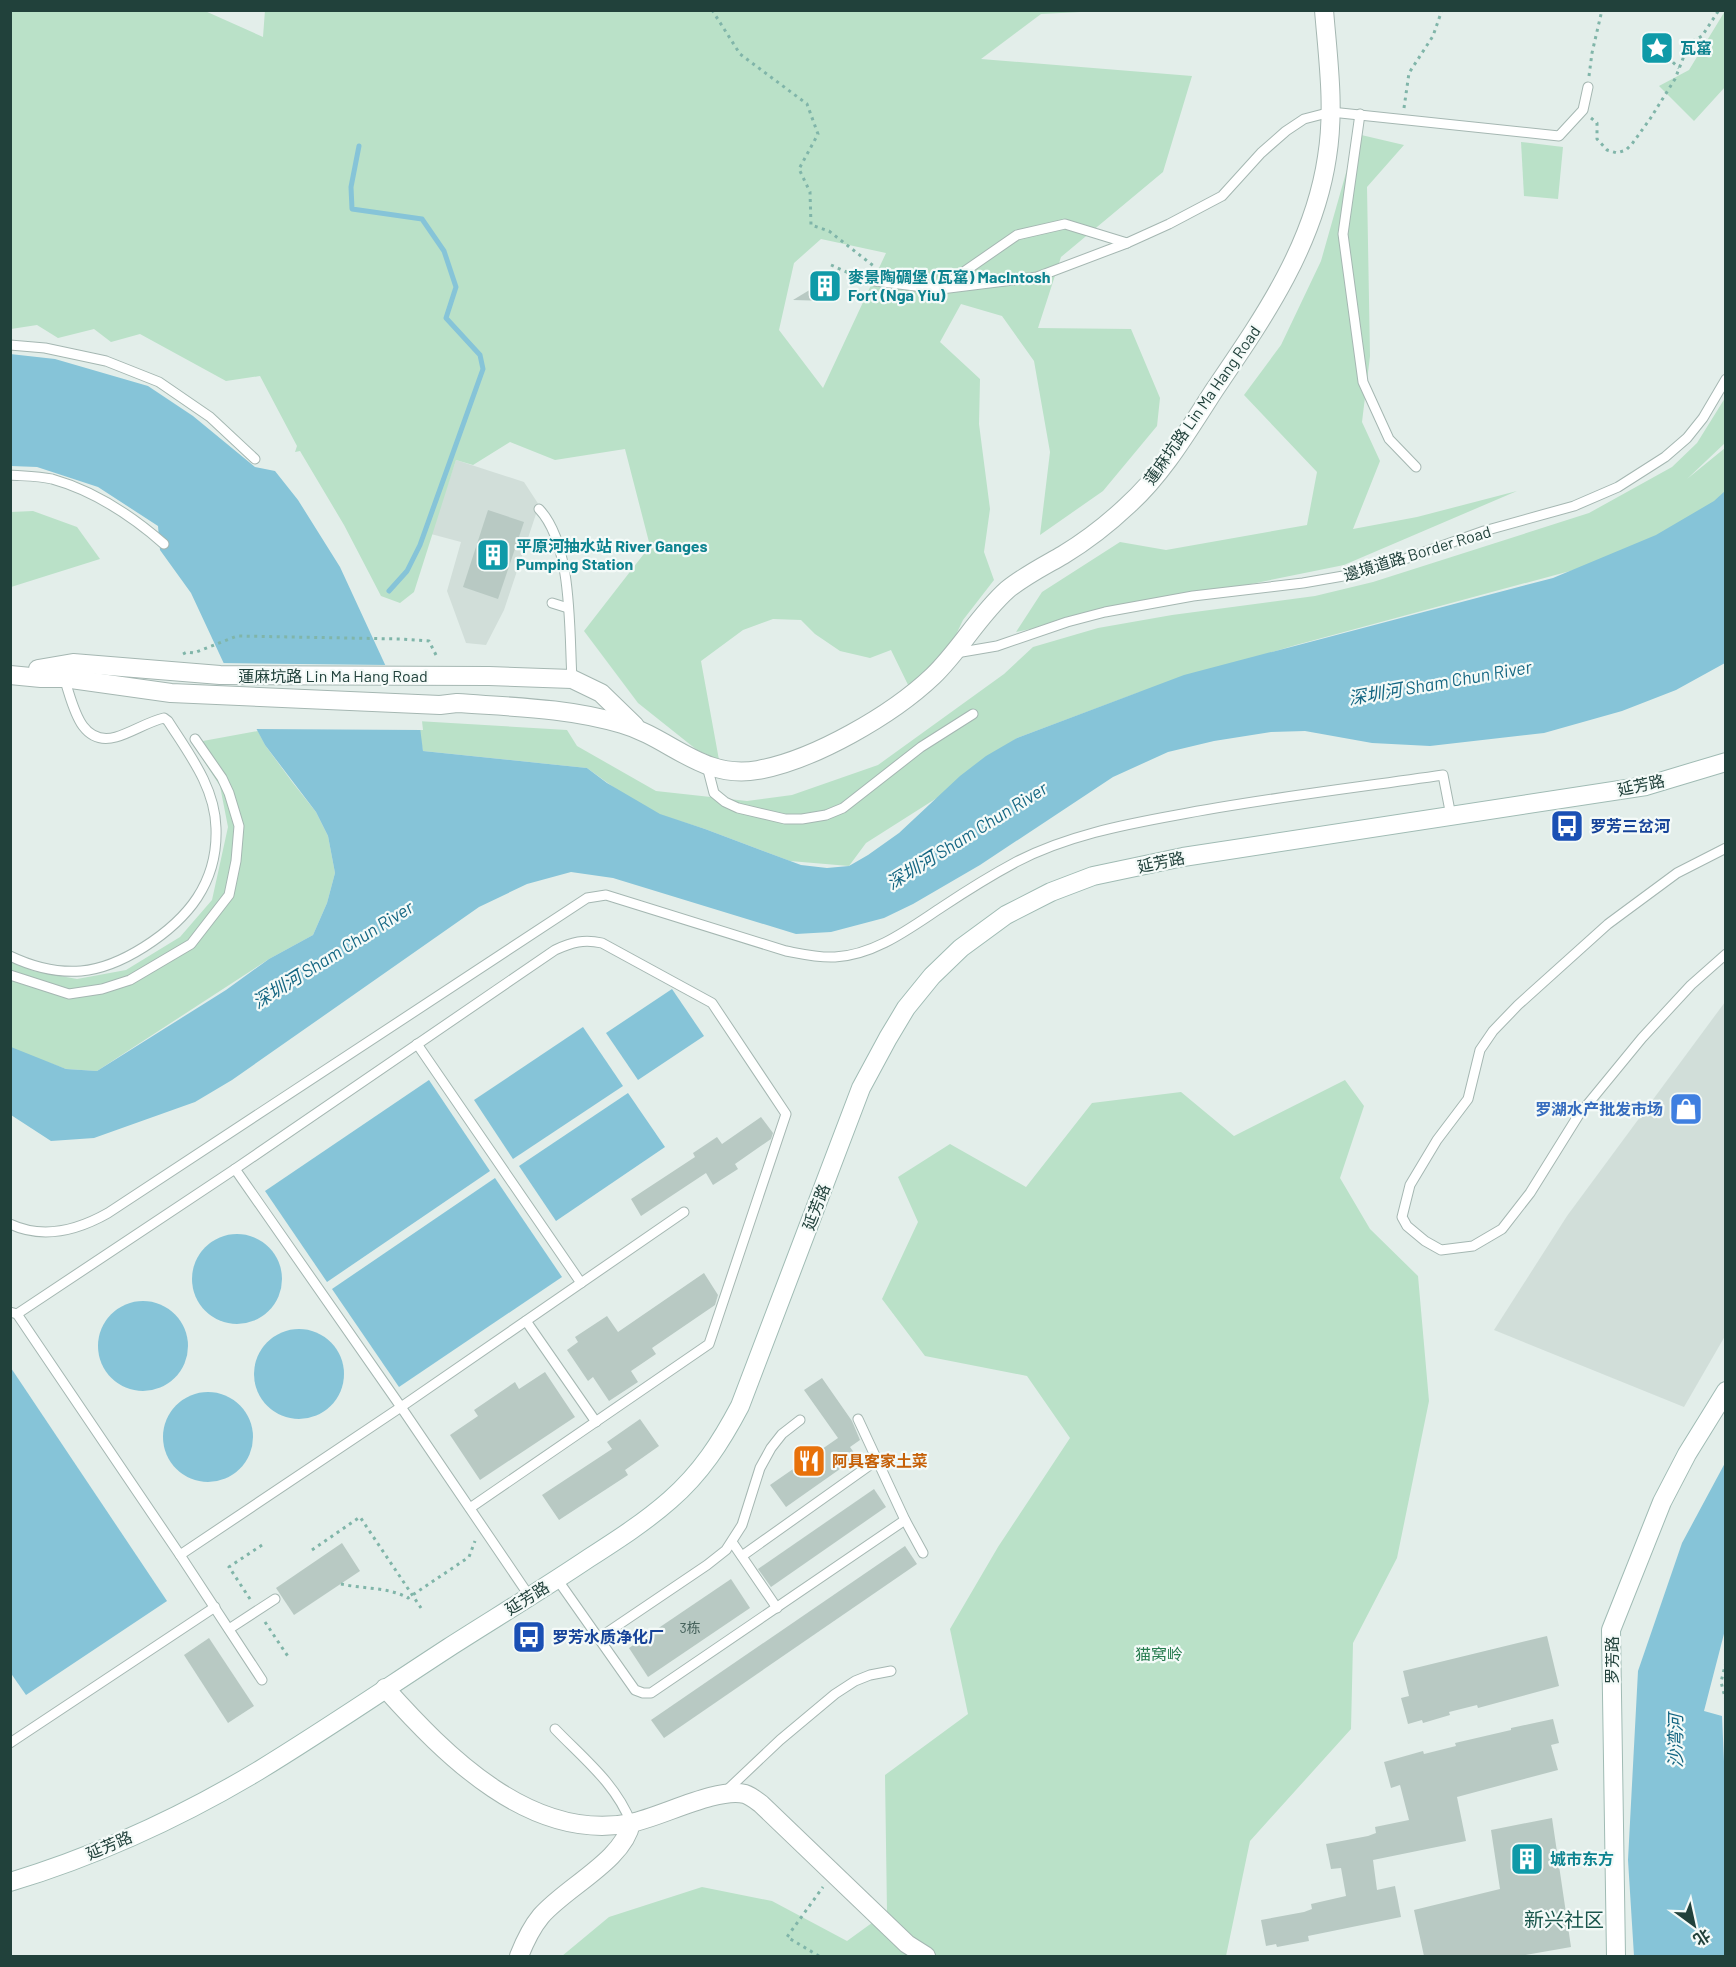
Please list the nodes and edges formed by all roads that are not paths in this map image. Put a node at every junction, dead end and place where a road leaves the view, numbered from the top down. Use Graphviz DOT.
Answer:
graph roads {
  1 [pos="1324,10"];
  2 [pos="1588,87"];
  3 [pos="1331,111"];
  4 [pos="1360,114"];
  5 [pos="1127,243"];
  6 [pos="875,281"];
  7 [pos="939,289"];
  8 [pos="10,345"];
  9 [pos="1725,380"];
  10 [pos="255,459"];
  11 [pos="1416,467"];
  12 [pos="10,475"];
  13 [pos="539,509"];
  14 [pos="164,544"];
  15 [pos="552,603"];
  16 [pos="568,608"];
  17 [pos="954,653"];
  18 [pos="62,672"];
  19 [pos="10,674"];
  20 [pos="572,679"];
  21 [pos="973,714"];
  22 [pos="639,729"];
  23 [pos="195,739"];
  24 [pos="1725,762"];
  25 [pos="707,766"];
  26 [pos="1451,816"];
  27 [pos="1725,848"];
  28 [pos="1725,954"];
  29 [pos="10,956"];
  30 [pos="10,975"];
  31 [pos="417,1044"];
  32 [pos="235,1169"];
  33 [pos="684,1212"];
  34 [pos="10,1224"];
  35 [pos="581,1283"];
  36 [pos="14,1313"];
  37 [pos="526,1321"];
  38 [pos="1725,1391"];
  39 [pos="401,1407"];
  40 [pos="858,1419"];
  41 [pos="800,1420"];
  42 [pos="596,1422"];
  43 [pos="877,1460"];
  44 [pos="470,1508"];
  45 [pos="905,1520"];
  46 [pos="732,1542"];
  47 [pos="923,1553"];
  48 [pos="180,1555"];
  49 [pos="742,1556"];
  50 [pos="557,1579"];
  51 [pos="530,1597"];
  52 [pos="275,1599"];
  53 [pos="215,1607"];
  54 [pos="777,1608"];
  55 [pos="229,1629"];
  56 [pos="599,1638"];
  57 [pos="891,1671"];
  58 [pos="262,1680"];
  59 [pos="385,1688"];
  60 [pos="555,1729"];
  61 [pos="10,1743"];
  62 [pos="722,1794"];
  63 [pos="631,1823"];
  64 [pos="10,1882"];
  65 [pos="519,1956"];
  66 [pos="926,1956"];
  67 [pos="1616,1956"];
  1 -- 3 [label="street, 蓮麻坑路 Lin Ma Hang Road"];
  2 -- 4 [label="lane"];
  3 -- 4 [label="lane"];
  3 -- 5 [label="lane"];
  3 -- 17 [label="street, 蓮麻坑路 Lin Ma Hang Road"];
  4 -- 11 [label="lane"];
  5 -- 7 [label="lane"];
  5 -- 7 [label="lane"];
  6 -- 7 [label="lane"];
  8 -- 10 [label="lane"];
  9 -- 17 [label="lane, 邊境道路 Border Road"];
  12 -- 14 [label="lane"];
  13 -- 16 [label="lane"];
  15 -- 16 [label="lane"];
  16 -- 20 [label="lane"];
  17 -- 25 [label="street, 蓮麻坑路 Lin Ma Hang Road"];
  18 -- 19 [label="street, 蓮麻坑路 Lin Ma Hang Road"];
  18 -- 20 [label="street, 蓮麻坑路 Lin Ma Hang Road"];
  18 -- 22 [label="street, 蓮麻坑路 Lin Ma Hang Road"];
  18 -- 29 [label="lane"];
  20 -- 22 [label="street, 蓮麻坑路 Lin Ma Hang Road"];
  21 -- 25 [label="lane"];
  22 -- 25 [label="street, 蓮麻坑路 Lin Ma Hang Road"];
  23 -- 30 [label="lane"];
  24 -- 26 [label="street, 延芳路"];
  26 -- 34 [label="lane"];
  26 -- 50 [label="street, 延芳路"];
  27 -- 28 [label="lane"];
  31 -- 32 [label="lane"];
  31 -- 35 [label="lane"];
  31 -- 42 [label="lane"];
  32 -- 36 [label="lane"];
  32 -- 39 [label="lane"];
  33 -- 35 [label="lane"];
  35 -- 37 [label="lane"];
  36 -- 48 [label="lane"];
  37 -- 39 [label="lane"];
  37 -- 42 [label="lane"];
  38 -- 67 [label="street, 罗芳路"];
  39 -- 44 [label="lane"];
  39 -- 48 [label="lane"];
  40 -- 43 [label="lane"];
  41 -- 46 [label="lane"];
  42 -- 44 [label="lane"];
  43 -- 45 [label="lane"];
  43 -- 49 [label="lane"];
  44 -- 51 [label="lane"];
  45 -- 47 [label="lane"];
  45 -- 54 [label="lane"];
  46 -- 49 [label="lane"];
  46 -- 56 [label="lane"];
  48 -- 53 [label="lane"];
  49 -- 54 [label="lane"];
  50 -- 51 [label="street, 延芳路"];
  50 -- 56 [label="lane"];
  51 -- 59 [label="street, 延芳路"];
  52 -- 55 [label="lane"];
  53 -- 55 [label="lane"];
  53 -- 61 [label="lane"];
  54 -- 56 [label="lane"];
  55 -- 58 [label="lane"];
  57 -- 62 [label="lane"];
  59 -- 63 [label="street"];
  59 -- 64 [label="street, 延芳路"];
  60 -- 63 [label="lane"];
  62 -- 63 [label="street"];
  62 -- 66 [label="street"];
  63 -- 65 [label="street"];
}
